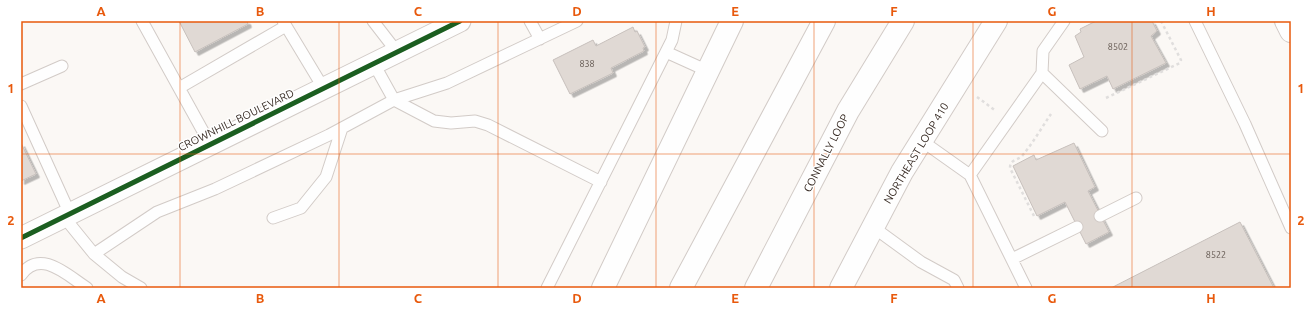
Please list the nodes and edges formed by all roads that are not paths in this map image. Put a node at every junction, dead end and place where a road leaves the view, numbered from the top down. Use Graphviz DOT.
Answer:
graph roads {
  1 [pos="142,21"];
  2 [pos="373,21"];
  3 [pos="460,21"];
  4 [pos="530,21"];
  5 [pos="577,21"];
  6 [pos="676,21"];
  7 [pos="732,21"];
  8 [pos="824,21"];
  9 [pos="903,21"];
  10 [pos="996,21"];
  11 [pos="1064,21"];
  12 [pos="1195,21"];
  13 [pos="1286,21"];
  14 [pos="284,24"];
  15 [pos="1291,31"];
  16 [pos="540,39"];
  17 [pos="396,52"];
  18 [pos="666,52"];
  19 [pos="374,64"];
  20 [pos="62,66"];
  21 [pos="708,71"];
  22 [pos="1042,73"];
  23 [pos="21,84"];
  24 [pos="179,88"];
  25 [pos="324,89"];
  26 [pos="394,100"];
  27 [pos="21,106"];
  28 [pos="342,128"];
  29 [pos="1102,131"];
  30 [pos="922,141"];
  31 [pos="210,144"];
  32 [pos="970,175"];
  33 [pos="600,182"];
  34 [pos="1136,198"];
  35 [pos="67,215"];
  36 [pos="1100,216"];
  37 [pos="273,218"];
  38 [pos="873,227"];
  39 [pos="1078,227"];
  40 [pos="1291,228"];
  41 [pos="21,238"];
  42 [pos="94,254"];
  43 [pos="1012,259"];
  44 [pos="21,275"];
  45 [pos="87,288"];
  46 [pos="139,288"];
  47 [pos="547,288"];
  48 [pos="602,288"];
  49 [pos="681,288"];
  50 [pos="756,288"];
  51 [pos="841,288"];
  52 [pos="958,288"];
  53 [pos="1026,288"];
  1 -- 24 [label="lane"];
  2 -- 17 [label="lane"];
  3 -- 17 [label="street, CROWNHILL BOULEVARD"];
  4 -- 16 [label="lane"];
  5 -- 16 [label="lane"];
  6 -- 18 [label="lane"];
  7 -- 21 [label="main road"];
  8 -- 49 [label="main road"];
  9 -- 50 [label="main road, CONNALLY LOOP"];
  10 -- 30 [label="main road, NORTHEAST LOOP 410"];
  11 -- 22 [label="lane"];
  12 -- 40 [label="lane"];
  13 -- 15 [label="main road"];
  14 -- 24 [label="lane"];
  14 -- 25 [label="lane"];
  16 -- 26 [label="lane"];
  17 -- 19 [label="street, CROWNHILL BOULEVARD"];
  18 -- 21 [label="lane"];
  18 -- 33 [label="lane"];
  19 -- 25 [label="street, CROWNHILL BOULEVARD"];
  19 -- 26 [label="lane"];
  20 -- 23 [label="lane"];
  21 -- 48 [label="main road"];
  22 -- 29 [label="lane"];
  22 -- 32 [label="lane"];
  24 -- 31 [label="lane"];
  25 -- 31 [label="street, CROWNHILL BOULEVARD"];
  26 -- 28 [label="lane"];
  26 -- 33 [label="lane"];
  27 -- 35 [label="lane"];
  28 -- 37 [label="lane"];
  28 -- 42 [label="lane"];
  30 -- 32 [label="lane"];
  30 -- 38 [label="main road, NORTHEAST LOOP 410"];
  31 -- 35 [label="street, CROWNHILL BOULEVARD"];
  32 -- 43 [label="lane"];
  33 -- 47 [label="lane"];
  34 -- 36 [label="lane"];
  35 -- 41 [label="street, CROWNHILL BOULEVARD"];
  35 -- 42 [label="lane"];
  38 -- 51 [label="main road, NORTHEAST LOOP 410"];
  38 -- 52 [label="lane"];
  39 -- 43 [label="lane"];
  42 -- 46 [label="lane"];
  43 -- 53 [label="lane"];
  44 -- 45 [label="lane"];
}
